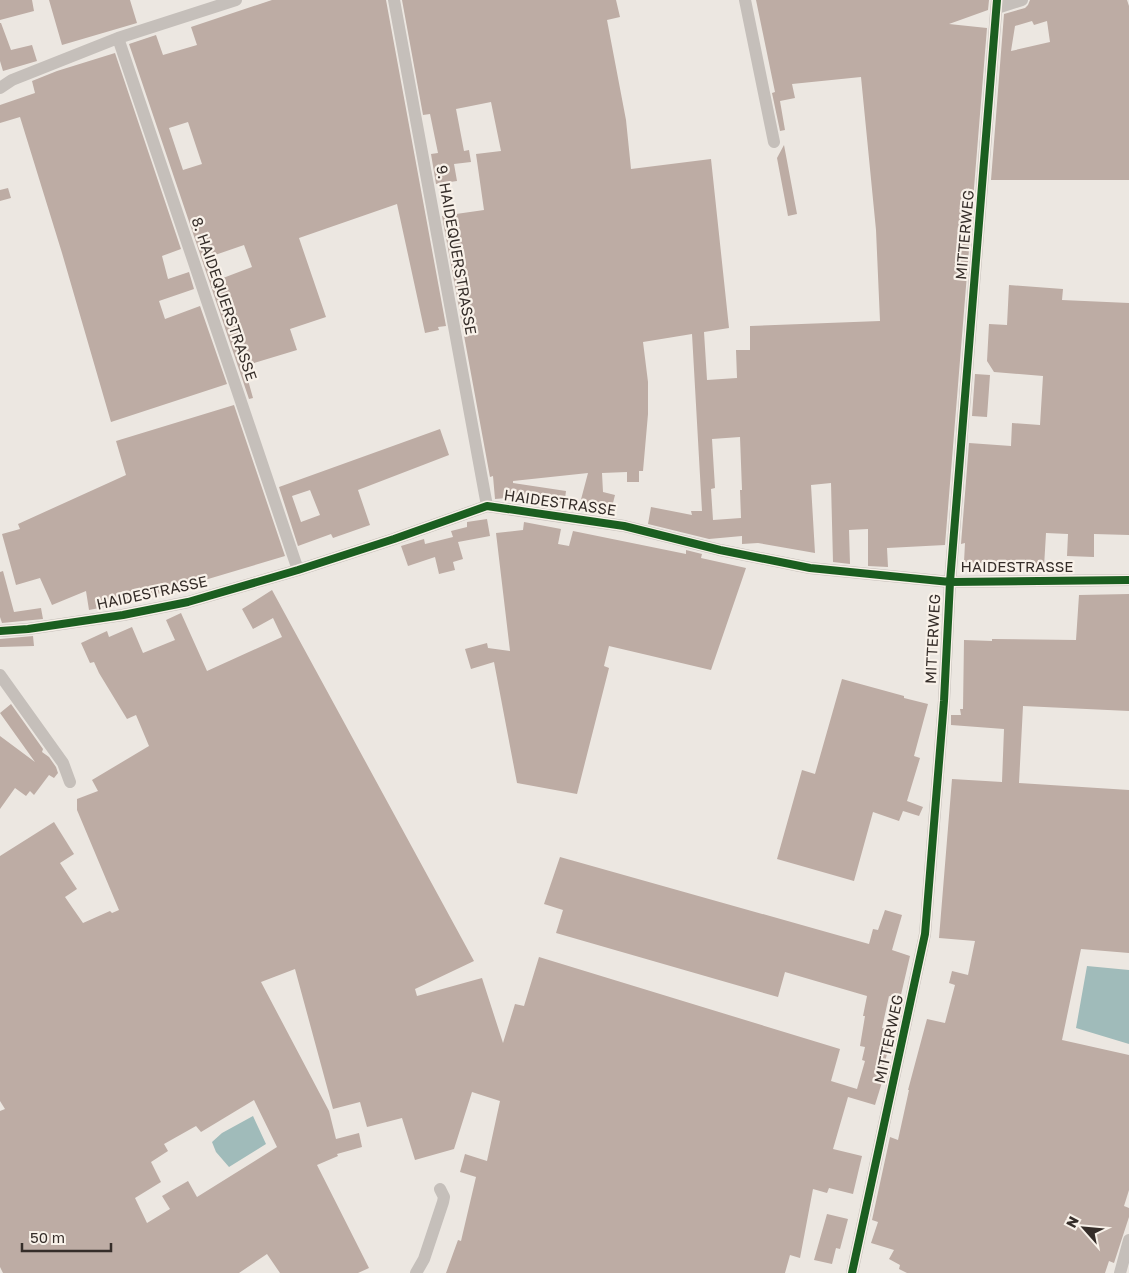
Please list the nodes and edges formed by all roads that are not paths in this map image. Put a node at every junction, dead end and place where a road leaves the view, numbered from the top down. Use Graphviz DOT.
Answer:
graph roads {
  1 [pos="236,0"];
  2 [pos="394,0"];
  3 [pos="745,0"];
  4 [pos="1022,0"];
  5 [pos="997,4"];
  6 [pos="118,38"];
  7 [pos="0,88"];
  8 [pos="774,142"];
  9 [pos="487,506"];
  10 [pos="298,570"];
  11 [pos="1129,580"];
  12 [pos="950,582"];
  13 [pos="0,631"];
  14 [pos="0,675"];
  15 [pos="70,782"];
  16 [pos="440,1189"];
  17 [pos="1129,1240"];
  18 [pos="416,1273"];
  19 [pos="852,1273"];
  20 [pos="1120,1273"];
  1 -- 6 [label="street"];
  2 -- 9 [label="street, 9. HAIDEQUERSTRASSE"];
  3 -- 8 [label="street"];
  4 -- 5 [label="street"];
  5 -- 12 [label="street, MITTERWEG"];
  6 -- 7 [label="street"];
  6 -- 10 [label="street, 8. HAIDEQUERSTRASSE"];
  9 -- 10 [label="street, HAIDESTRASSE"];
  9 -- 12 [label="street, HAIDESTRASSE"];
  10 -- 13 [label="street, HAIDESTRASSE"];
  11 -- 12 [label="street, HAIDESTRASSE"];
  12 -- 19 [label="street, MITTERWEG"];
  14 -- 15 [label="street"];
  16 -- 18 [label="street"];
  17 -- 20 [label="street"];
}
